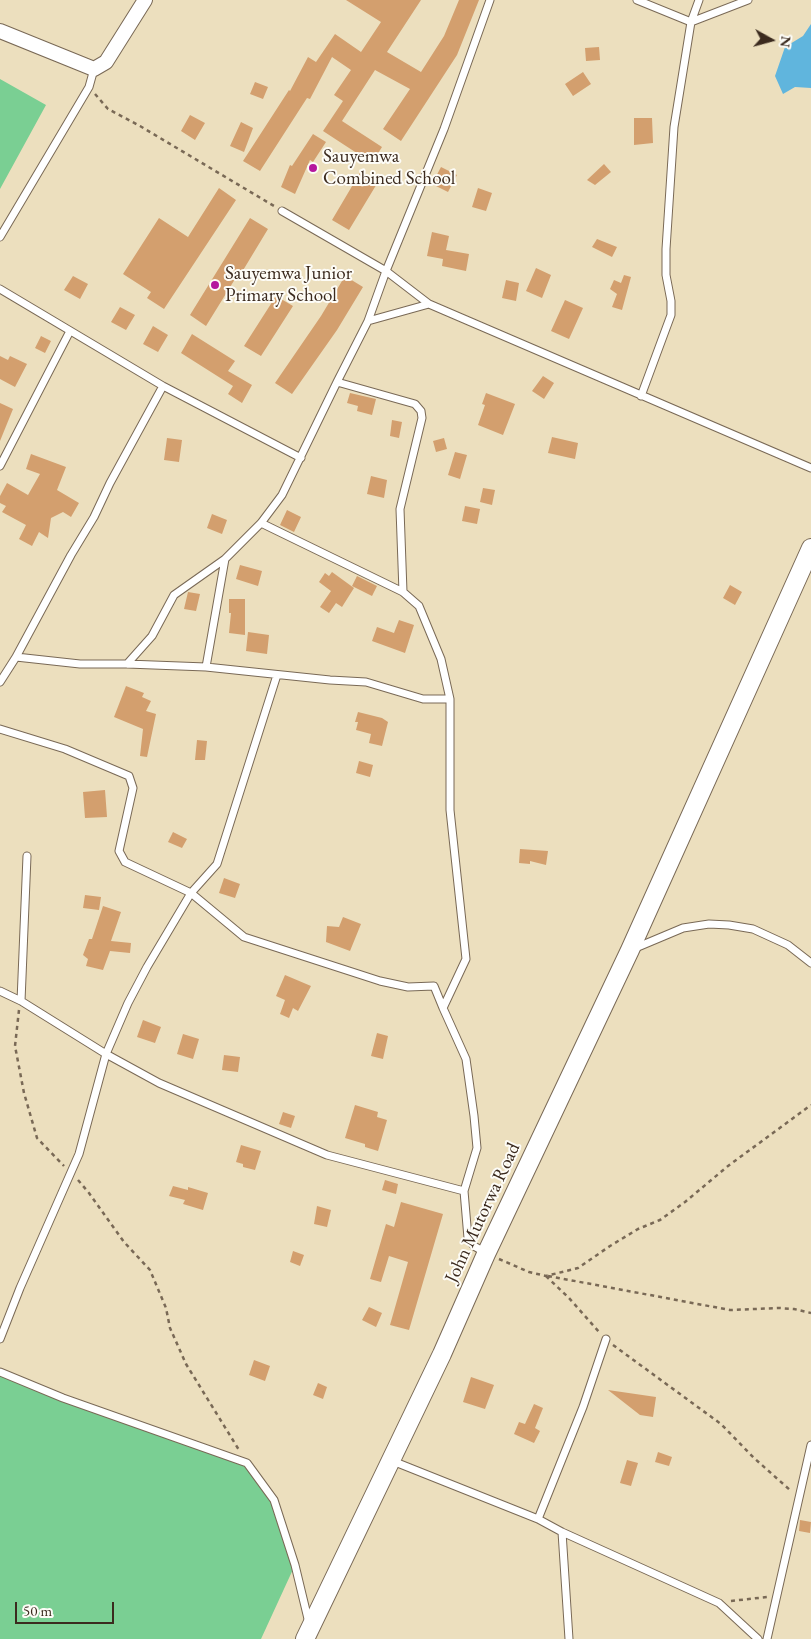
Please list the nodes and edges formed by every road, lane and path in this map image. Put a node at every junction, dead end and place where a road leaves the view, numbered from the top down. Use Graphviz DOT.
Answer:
graph roads {
  1 [pos="145,0"];
  2 [pos="490,0"];
  3 [pos="637,0"];
  4 [pos="699,0"];
  5 [pos="748,0"];
  6 [pos="692,22"];
  7 [pos="0,31"];
  8 [pos="94,69"];
  9 [pos="89,87"];
  10 [pos="282,211"];
  11 [pos="0,236"];
  12 [pos="386,271"];
  13 [pos="0,289"];
  14 [pos="429,304"];
  15 [pos="368,321"];
  16 [pos="70,331"];
  17 [pos="337,382"];
  18 [pos="163,386"];
  19 [pos="641,396"];
  20 [pos="301,458"];
  21 [pos="0,466"];
  22 [pos="811,468"];
  23 [pos="261,523"];
  24 [pos="811,548"];
  25 [pos="225,560"];
  26 [pos="403,592"];
  27 [pos="16,657"];
  28 [pos="128,664"];
  29 [pos="206,667"];
  30 [pos="277,675"];
  31 [pos="0,682"];
  32 [pos="450,699"];
  33 [pos="0,730"];
  34 [pos="27,856"];
  35 [pos="191,893"];
  36 [pos="630,950"];
  37 [pos="811,963"];
  38 [pos="0,991"];
  39 [pos="21,1001"];
  40 [pos="443,1008"];
  41 [pos="106,1054"];
  42 [pos="811,1105"];
  43 [pos="71,1173"];
  44 [pos="464,1191"];
  45 [pos="486,1254"];
  46 [pos="546,1276"];
  47 [pos="811,1313"];
  48 [pos="0,1339"];
  49 [pos="606,1339"];
  50 [pos="0,1372"];
  51 [pos="811,1445"];
  52 [pos="390,1460"];
  53 [pos="247,1463"];
  54 [pos="800,1497"];
  55 [pos="538,1519"];
  56 [pos="562,1532"];
  57 [pos="776,1596"];
  58 [pos="719,1603"];
  59 [pos="307,1633"];
  60 [pos="569,1639"];
  61 [pos="758,1639"];
  62 [pos="767,1639"];
  1 -- 8 [label="street"];
  2 -- 12 [label="lane"];
  3 -- 6 [label="lane"];
  4 -- 6 [label="lane"];
  5 -- 6 [label="lane"];
  6 -- 19 [label="lane"];
  7 -- 8 [label="street"];
  8 -- 9 [label="lane"];
  9 -- 10 [label="path"];
  9 -- 11 [label="lane"];
  10 -- 12 [label="lane"];
  12 -- 14 [label="lane"];
  12 -- 15 [label="lane"];
  13 -- 16 [label="lane"];
  14 -- 15 [label="lane"];
  14 -- 19 [label="lane"];
  15 -- 17 [label="lane"];
  16 -- 18 [label="lane"];
  16 -- 21 [label="lane"];
  17 -- 20 [label="lane"];
  17 -- 26 [label="lane"];
  18 -- 20 [label="lane"];
  18 -- 27 [label="lane"];
  19 -- 22 [label="lane"];
  20 -- 23 [label="lane"];
  23 -- 25 [label="lane"];
  23 -- 26 [label="lane"];
  24 -- 36 [label="street, John Mutorwa Road"];
  25 -- 28 [label="lane"];
  25 -- 29 [label="lane"];
  26 -- 32 [label="lane"];
  27 -- 28 [label="lane"];
  27 -- 31 [label="lane"];
  28 -- 29 [label="lane"];
  29 -- 30 [label="lane"];
  30 -- 32 [label="lane"];
  30 -- 35 [label="lane"];
  32 -- 40 [label="lane"];
  33 -- 35 [label="lane"];
  34 -- 39 [label="lane"];
  35 -- 40 [label="lane"];
  35 -- 41 [label="lane"];
  36 -- 37 [label="lane"];
  36 -- 45 [label="street, John Mutorwa Road"];
  38 -- 39 [label="lane"];
  39 -- 41 [label="lane"];
  39 -- 43 [label="path"];
  40 -- 44 [label="lane"];
  41 -- 43 [label="lane"];
  41 -- 44 [label="lane"];
  42 -- 46 [label="path"];
  43 -- 48 [label="lane"];
  43 -- 53 [label="path"];
  44 -- 45 [label="lane"];
  45 -- 46 [label="path"];
  45 -- 52 [label="street, John Mutorwa Road"];
  46 -- 47 [label="path"];
  46 -- 49 [label="path"];
  49 -- 54 [label="path"];
  49 -- 55 [label="lane"];
  50 -- 53 [label="lane"];
  51 -- 54 [label="lane"];
  52 -- 55 [label="lane"];
  52 -- 59 [label="street, John Mutorwa Road"];
  53 -- 59 [label="lane"];
  54 -- 57 [label="lane"];
  55 -- 56 [label="lane"];
  56 -- 58 [label="lane"];
  56 -- 60 [label="lane"];
  57 -- 58 [label="path"];
  57 -- 62 [label="lane"];
  58 -- 61 [label="lane"];
}
